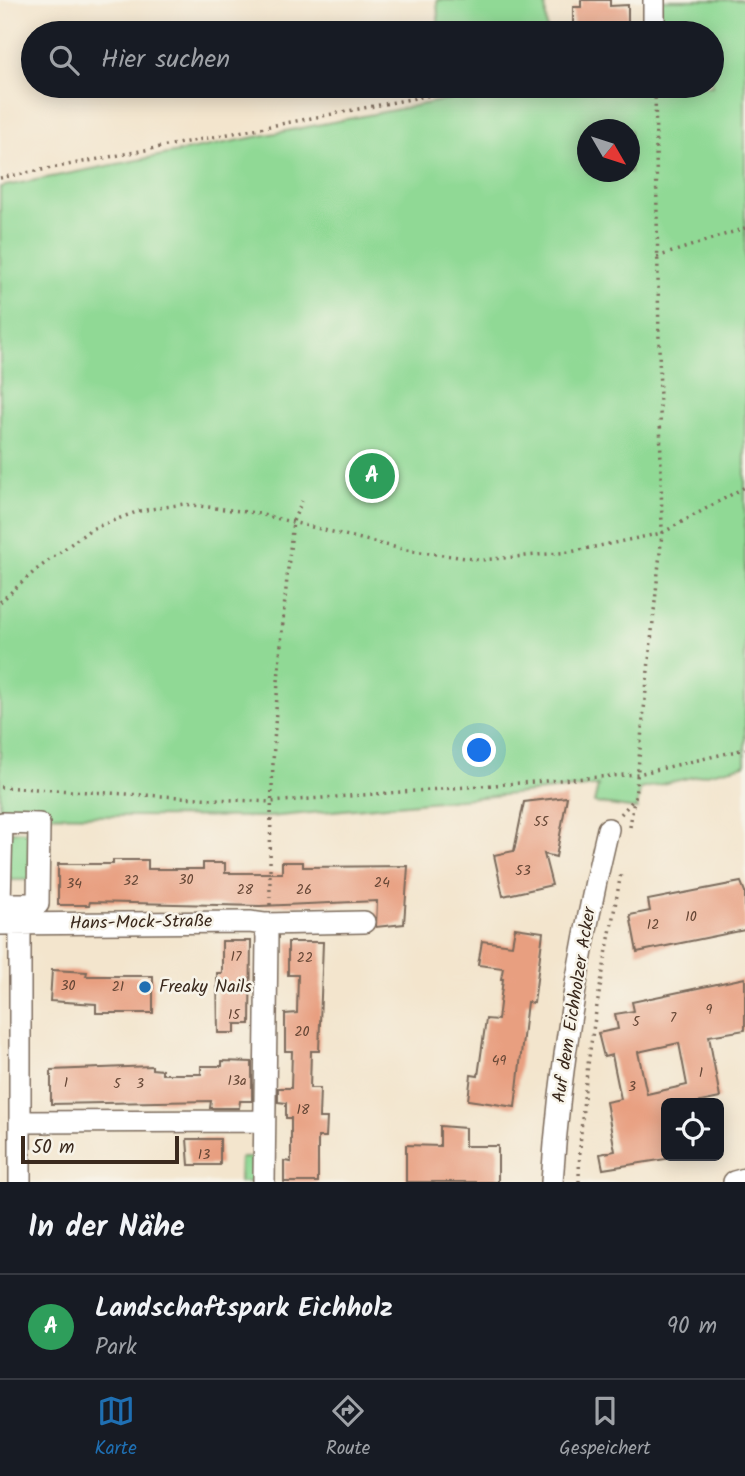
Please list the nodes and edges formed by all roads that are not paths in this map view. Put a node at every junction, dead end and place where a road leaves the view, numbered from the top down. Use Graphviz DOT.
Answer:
graph roads {
  1 [pos="654,0"];
  2 [pos="654,21"];
  3 [pos="618,833"];
  4 [pos="13,918"];
  5 [pos="364,922"];
  6 [pos="264,924"];
  7 [pos="9,1094"];
  8 [pos="263,1121"];
  9 [pos="20,1122"];
  10 [pos="745,1179"];
  11 [pos="20,1182"];
  12 [pos="264,1182"];
  13 [pos="552,1182"];
  14 [pos="734,1182"];
  1 -- 2 [label="street"];
  3 -- 13 [label="street, Auf dem Eichholzer Acker"];
  4 -- 6 [label="street, Hans-Mock-Straße"];
  4 -- 7 [label="street"];
  5 -- 6 [label="street, Hans-Mock-Straße"];
  6 -- 8 [label="street"];
  7 -- 9 [label="street"];
  8 -- 9 [label="street"];
  8 -- 12 [label="street"];
  9 -- 11 [label="street"];
  10 -- 14 [label="street"];
}
